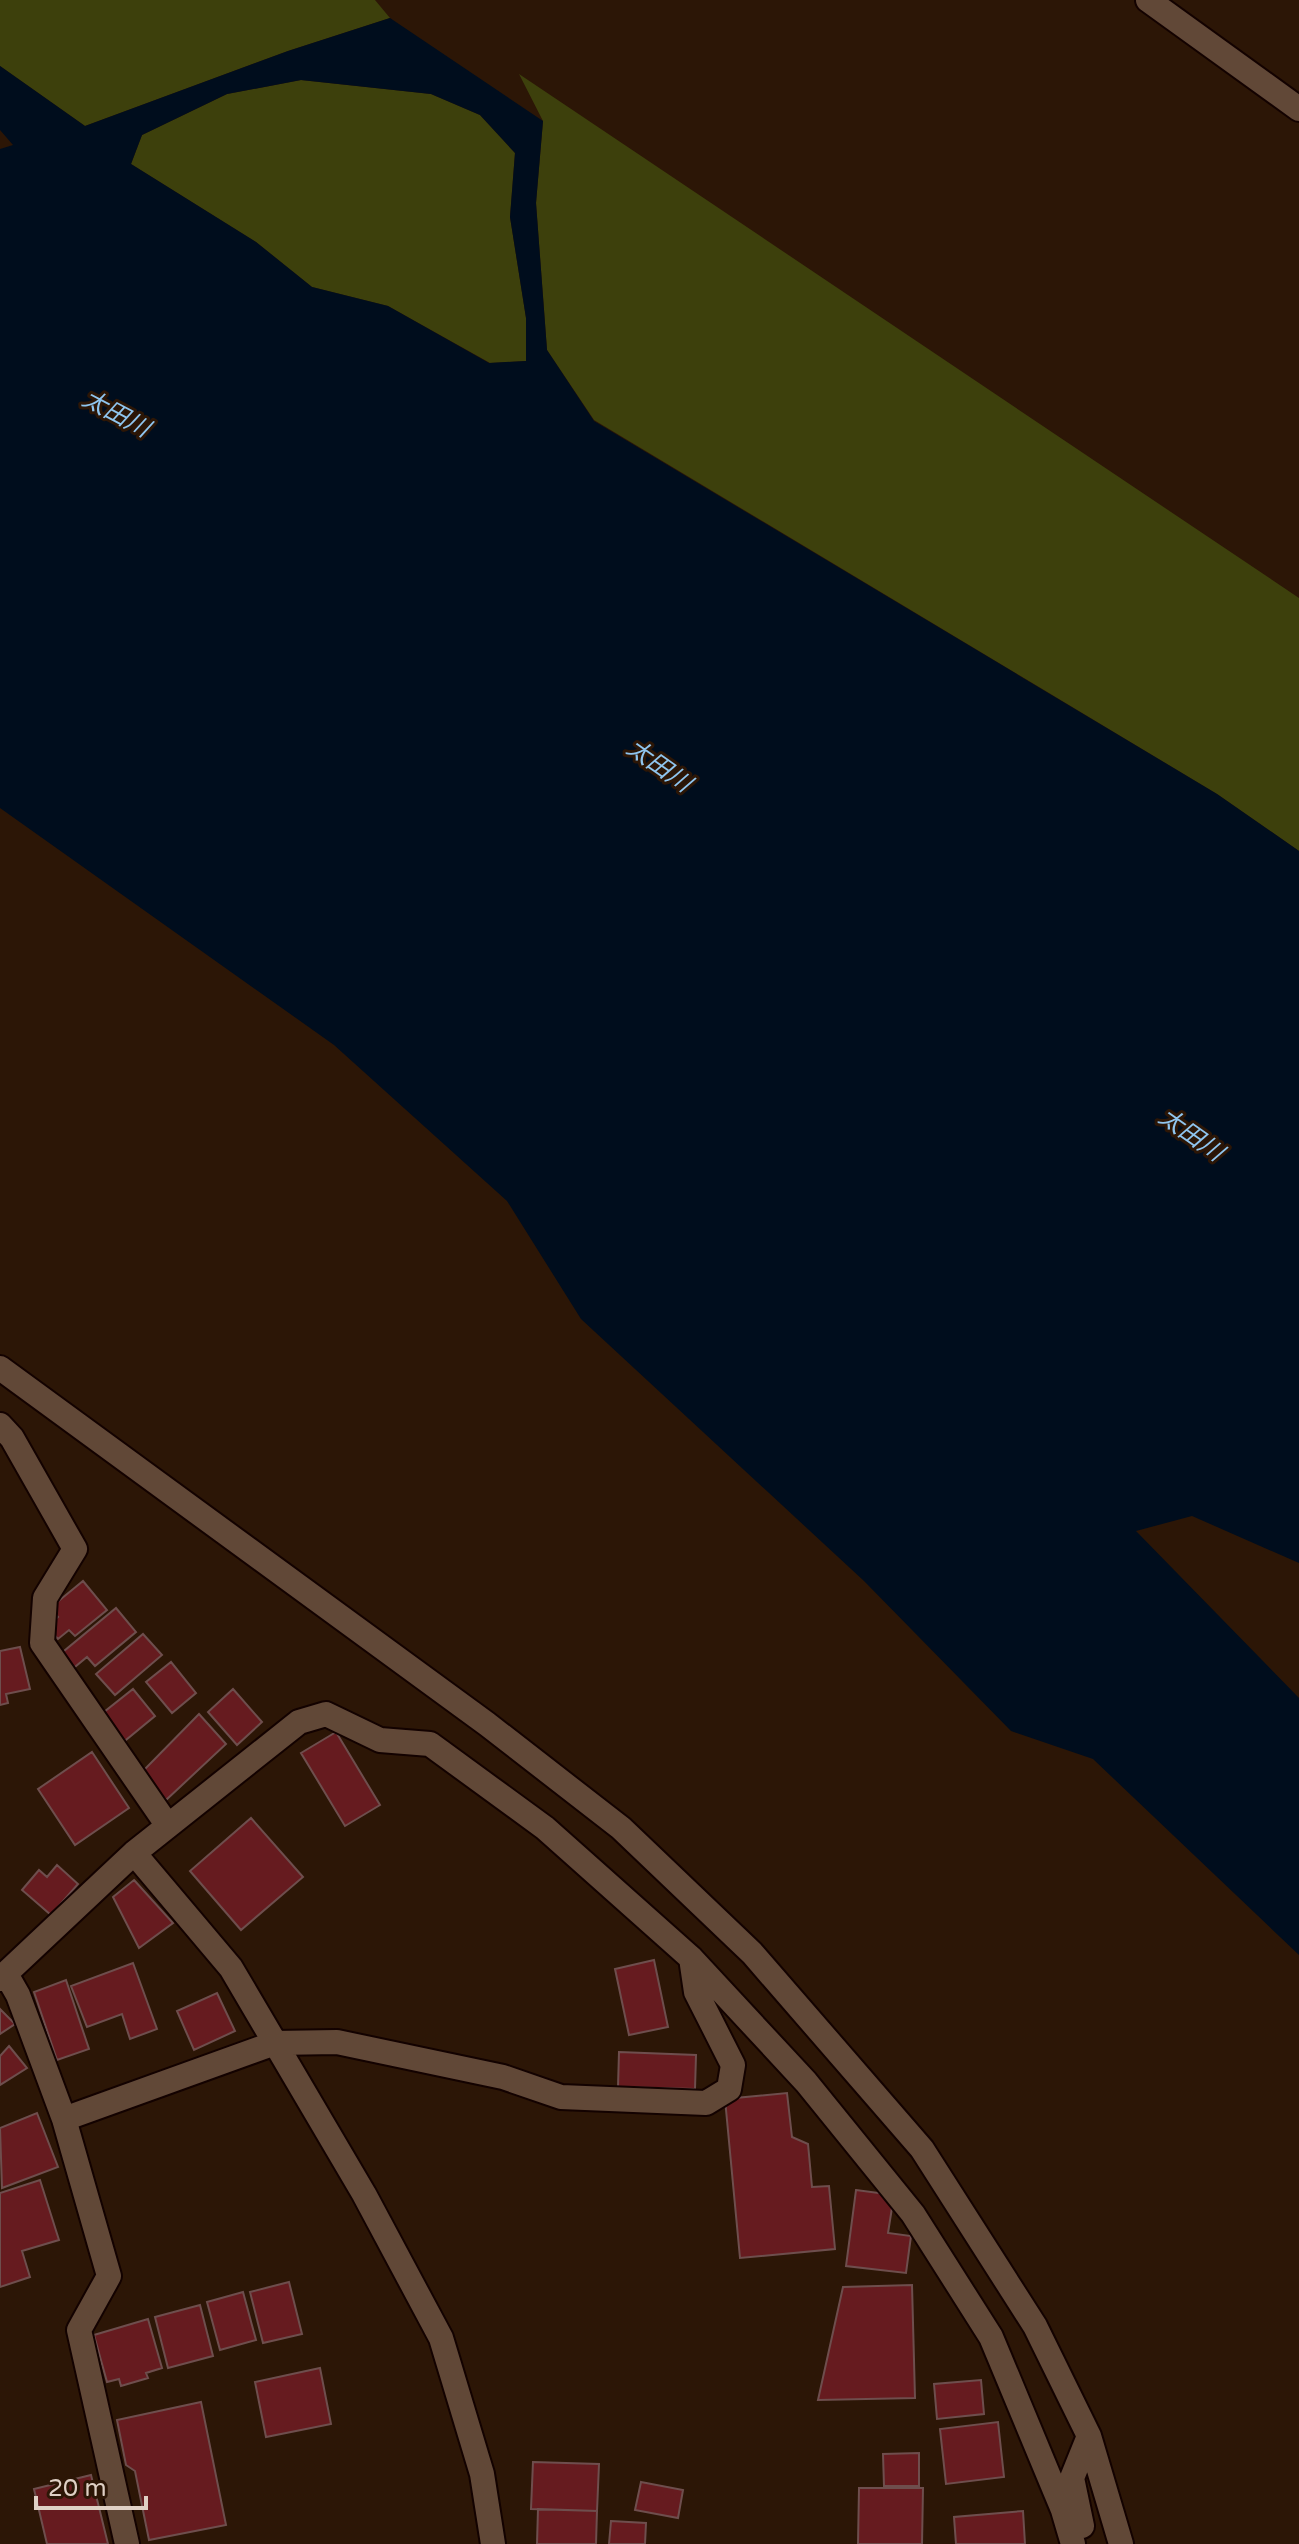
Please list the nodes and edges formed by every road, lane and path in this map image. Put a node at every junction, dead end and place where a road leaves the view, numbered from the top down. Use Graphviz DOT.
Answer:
graph roads {
  1 [pos="1148,0"];
  2 [pos="1299,109"];
  3 [pos="0,1368"];
  4 [pos="0,1425"];
  5 [pos="168,1826"];
  6 [pos="134,1853"];
  7 [pos="691,1958"];
  8 [pos="3,1976"];
  9 [pos="275,2043"];
  10 [pos="64,2119"];
  11 [pos="1089,2436"];
  12 [pos="127,2544"];
  13 [pos="493,2544"];
  14 [pos="1073,2544"];
  15 [pos="1086,2544"];
  16 [pos="1121,2544"];
  1 -- 2 [label="street"];
  3 -- 11 [label="street"];
  4 -- 5 [label="street"];
  5 -- 6 [label="street"];
  5 -- 7 [label="street"];
  6 -- 8 [label="street"];
  6 -- 9 [label="street"];
  7 -- 9 [label="street"];
  7 -- 14 [label="street"];
  8 -- 10 [label="street"];
  9 -- 10 [label="street"];
  9 -- 13 [label="street"];
  10 -- 12 [label="street"];
  11 -- 15 [label="street"];
  11 -- 16 [label="street"];
}
